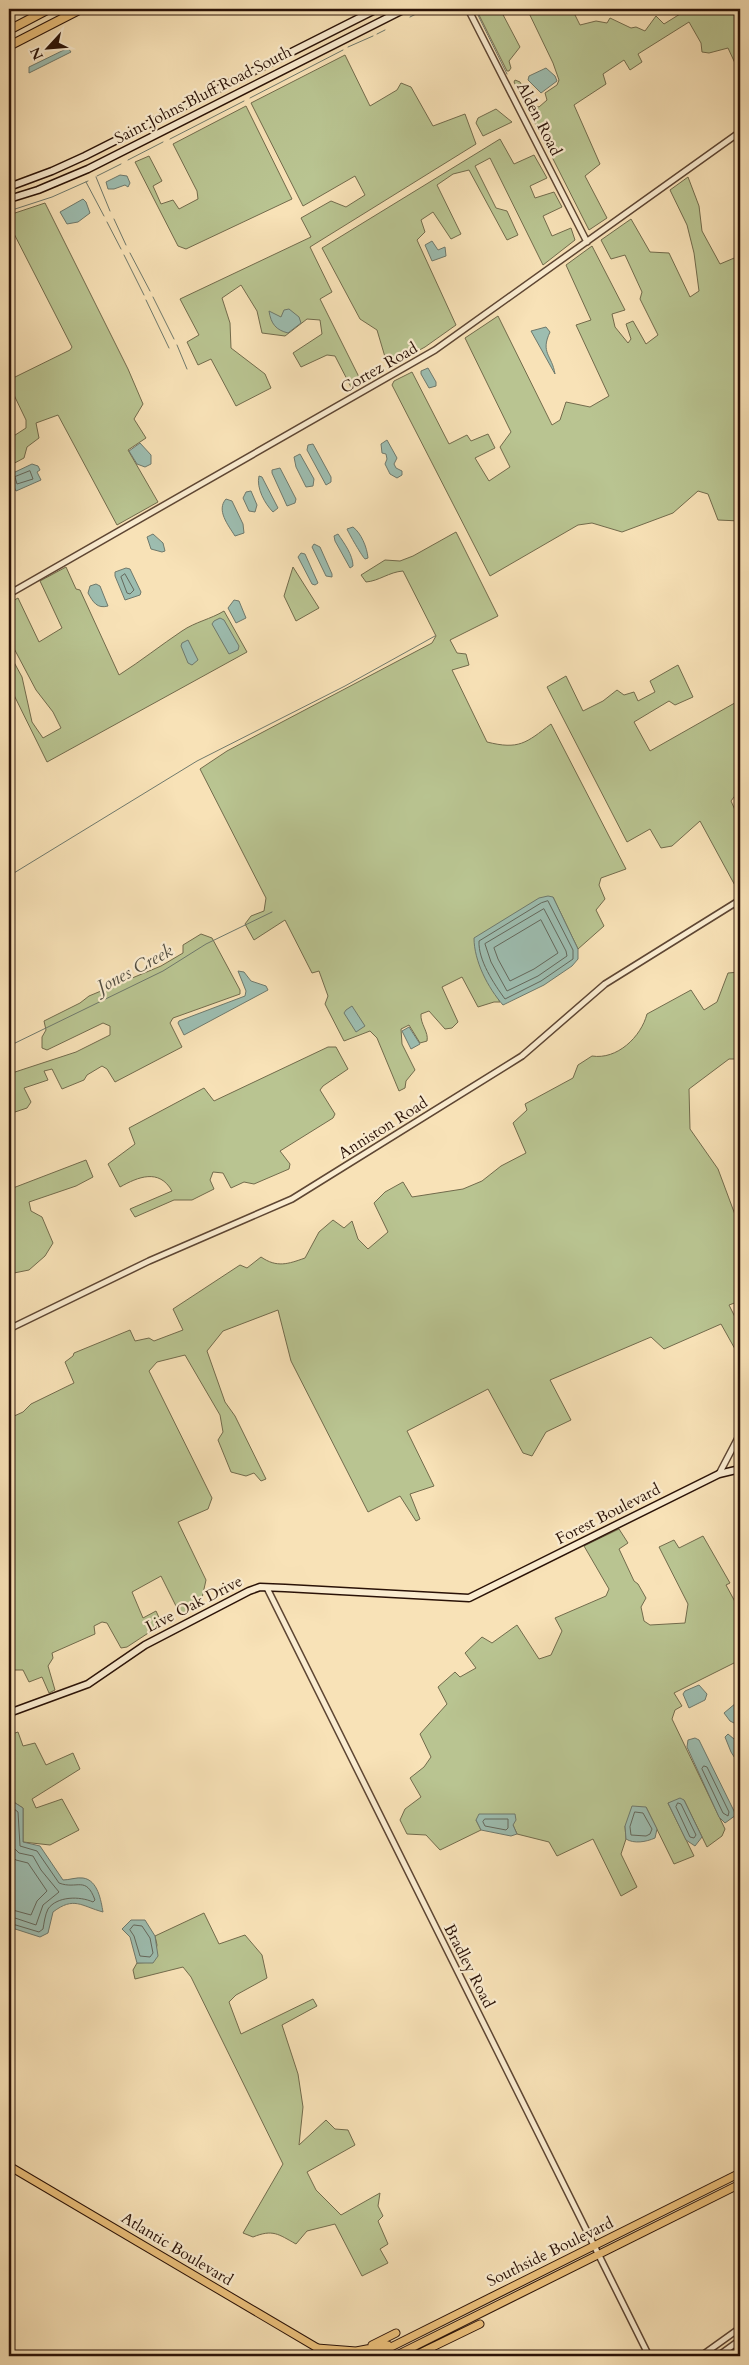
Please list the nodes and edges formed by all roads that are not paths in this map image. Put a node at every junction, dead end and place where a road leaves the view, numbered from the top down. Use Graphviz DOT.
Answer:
graph roads {
  1 [pos="49,9"];
  2 [pos="81,9"];
  3 [pos="377,9"];
  4 [pos="405,9"];
  5 [pos="468,9"];
  6 [pos="9,30"];
  7 [pos="9,46"];
  8 [pos="740,132"];
  9 [pos="9,187"];
  10 [pos="9,199"];
  11 [pos="587,242"];
  12 [pos="9,594"];
  13 [pos="740,900"];
  14 [pos="9,1329"];
  15 [pos="740,1434"];
  16 [pos="740,1468"];
  17 [pos="719,1474"];
  18 [pos="267,1588"];
  19 [pos="469,1598"];
  20 [pos="9,1713"];
  21 [pos="9,2166"];
  22 [pos="740,2173"];
  23 [pos="740,2184"];
  24 [pos="594,2246"];
  25 [pos="598,2254"];
  26 [pos="480,2324"];
  27 [pos="740,2328"];
  28 [pos="396,2333"];
  29 [pos="740,2340"];
  30 [pos="401,2342"];
  31 [pos="317,2348"];
  32 [pos="356,2351"];
  33 [pos="402,2354"];
  34 [pos="322,2356"];
  35 [pos="331,2356"];
  36 [pos="373,2356"];
  37 [pos="395,2356"];
  38 [pos="414,2356"];
  39 [pos="649,2356"];
  40 [pos="701,2356"];
  41 [pos="718,2356"];
  1 -- 6 [label="highway"];
  2 -- 7 [label="highway"];
  3 -- 9 [label="main road, Saint Johns Bluff Road South"];
  4 -- 10 [label="main road, Saint Johns Bluff Road South"];
  5 -- 11 [label="street, Alden Road"];
  8 -- 11 [label="street, Cortez Road"];
  11 -- 12 [label="street, Cortez Road"];
  13 -- 14 [label="street, Anniston Road"];
  15 -- 17 [label="street"];
  16 -- 17 [label="main road, Forest Boulevard"];
  17 -- 19 [label="main road, Forest Boulevard"];
  18 -- 19 [label="main road, Live Oak Drive"];
  18 -- 20 [label="main road, Live Oak Drive"];
  18 -- 24 [label="street, Bradley Road"];
  21 -- 31 [label="main road, Atlantic Boulevard"];
  22 -- 24 [label="main road, Southside Boulevard"];
  23 -- 25 [label="main road, Southside Boulevard"];
  24 -- 25 [label="street, Bradley Road"];
  24 -- 30 [label="main road, Southside Boulevard"];
  25 -- 33 [label="main road, Southside Boulevard"];
  25 -- 39 [label="street, Bradley Road"];
  26 -- 38 [label="main road"];
  27 -- 40 [label="street"];
  28 -- 32 [label="main road"];
  29 -- 41 [label="street"];
  30 -- 32 [label="main road"];
  30 -- 36 [label="main road, Southside Boulevard"];
  31 -- 32 [label="main road"];
  31 -- 34 [label="main road"];
  31 -- 35 [label="main road, Atlantic Boulevard"];
  33 -- 37 [label="main road, Southside Boulevard"];
}
